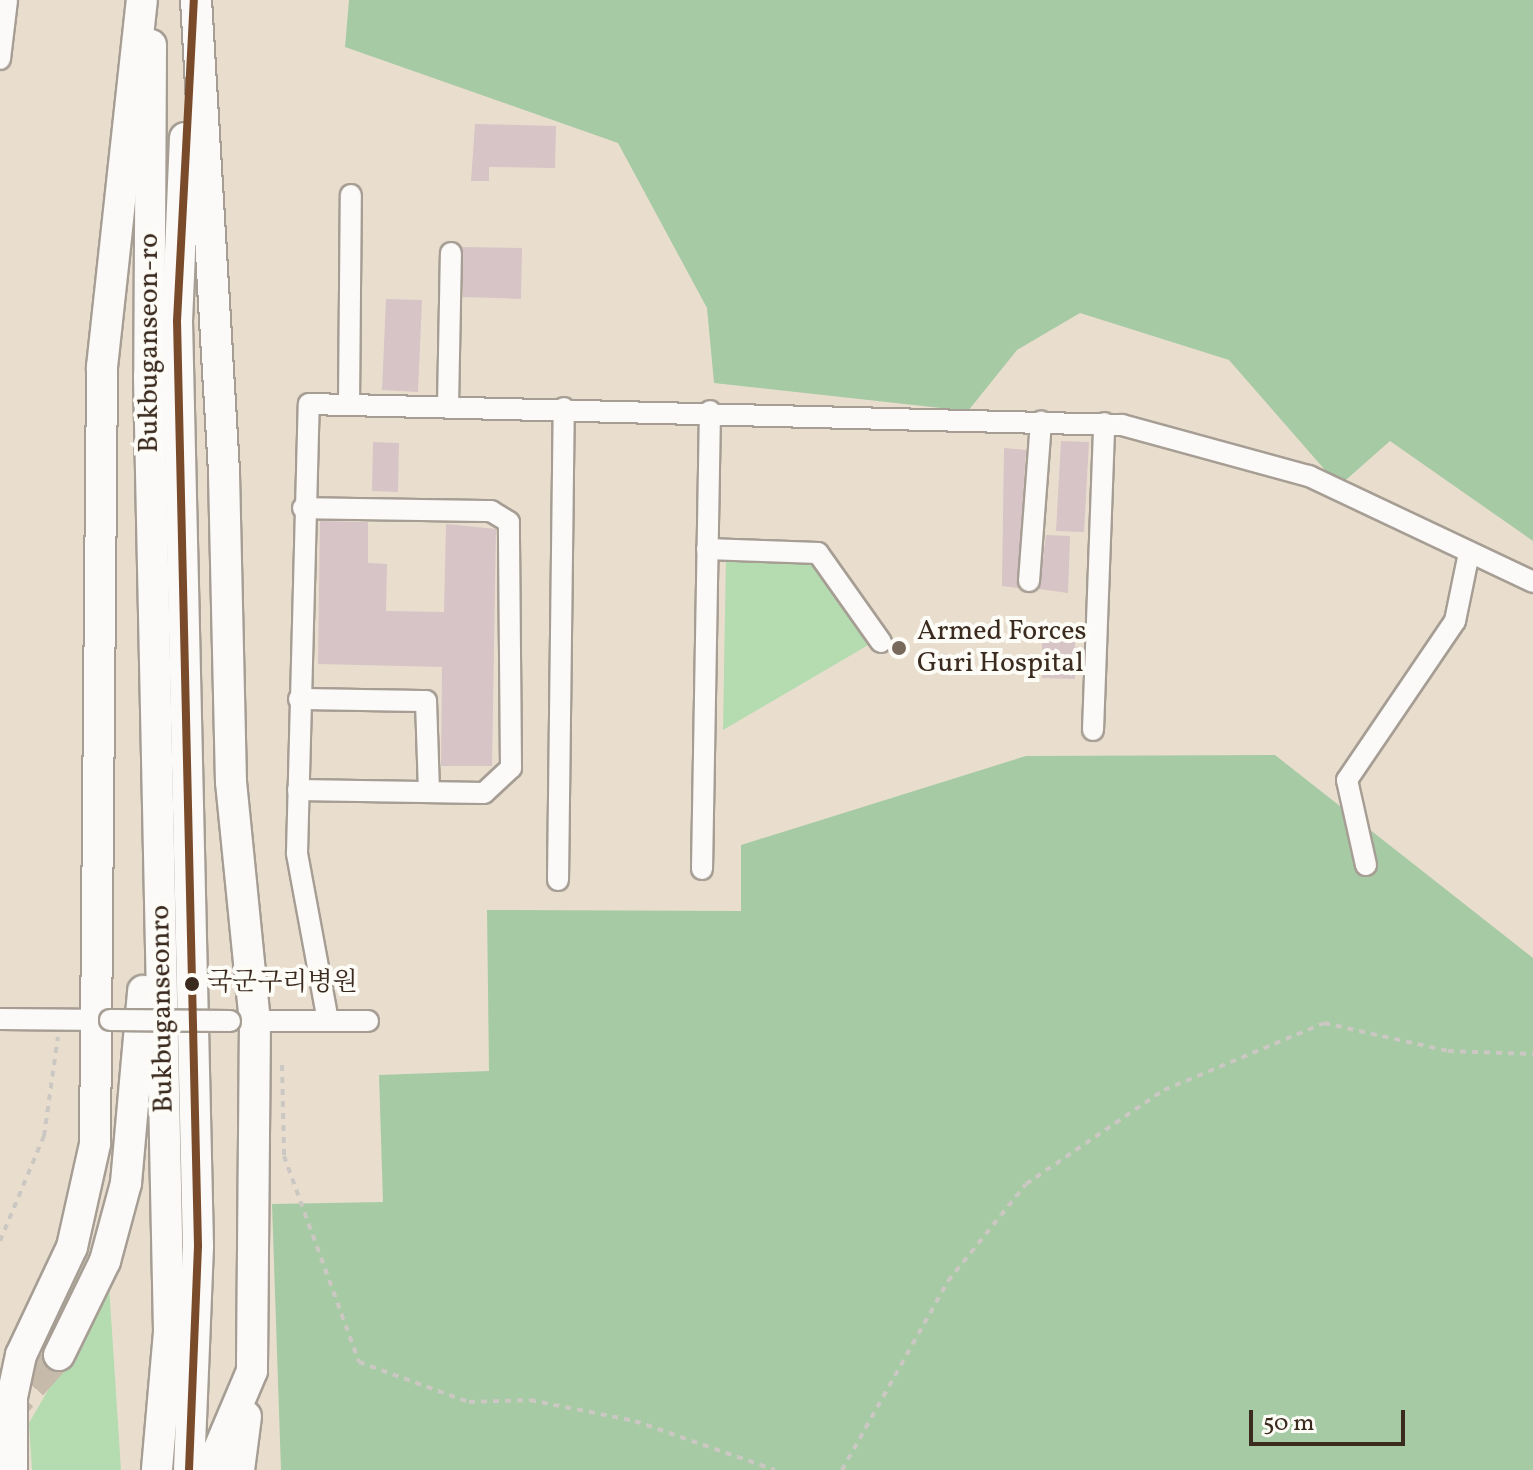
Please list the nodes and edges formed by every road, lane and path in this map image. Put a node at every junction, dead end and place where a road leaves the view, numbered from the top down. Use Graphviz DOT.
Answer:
graph roads {
  1 [pos="7,0"];
  2 [pos="142,0"];
  3 [pos="154,0"];
  4 [pos="195,0"];
  5 [pos="0,59"];
  6 [pos="351,195"];
  7 [pos="451,253"];
  8 [pos="349,404"];
  9 [pos="448,406"];
  10 [pos="564,408"];
  11 [pos="710,411"];
  12 [pos="1041,421"];
  13 [pos="1104,423"];
  14 [pos="303,508"];
  15 [pos="707,549"];
  16 [pos="1469,553"];
  17 [pos="1029,581"];
  18 [pos="1533,582"];
  19 [pos="881,642"];
  20 [pos="299,699"];
  21 [pos="1093,730"];
  22 [pos="298,790"];
  23 [pos="429,792"];
  24 [pos="159,798"];
  25 [pos="1366,865"];
  26 [pos="702,869"];
  27 [pos="558,880"];
  28 [pos="0,1019"];
  29 [pos="60,1020"];
  30 [pos="102,1020"];
  31 [pos="242,1021"];
  32 [pos="328,1021"];
  33 [pos="368,1021"];
  34 [pos="282,1054"];
  35 [pos="1533,1054"];
  36 [pos="0,1241"];
  37 [pos="59,1355"];
  38 [pos="252,1371"];
  39 [pos="12,1470"];
  40 [pos="157,1470"];
  41 [pos="189,1470"];
  42 [pos="210,1470"];
  43 [pos="239,1470"];
  44 [pos="775,1470"];
  45 [pos="842,1470"];
  1 -- 5 [label="street"];
  2 -- 30 [label="highway"];
  3 -- 24 [label="highway, Bukbuganseonro"];
  4 -- 31 [label="highway"];
  4 -- 41 [label="highway, Bukbuganseon-ro"];
  6 -- 8 [label="street"];
  7 -- 9 [label="street"];
  8 -- 9 [label="street"];
  8 -- 14 [label="street"];
  9 -- 10 [label="street"];
  10 -- 11 [label="street"];
  10 -- 27 [label="street"];
  11 -- 12 [label="street"];
  11 -- 15 [label="street"];
  12 -- 13 [label="street"];
  12 -- 17 [label="street"];
  13 -- 16 [label="street"];
  13 -- 21 [label="street"];
  14 -- 20 [label="street"];
  14 -- 23 [label="street"];
  15 -- 19 [label="street"];
  15 -- 26 [label="street"];
  16 -- 18 [label="street"];
  16 -- 25 [label="street"];
  20 -- 22 [label="street"];
  20 -- 23 [label="street"];
  22 -- 23 [label="street"];
  22 -- 32 [label="street"];
  24 -- 37 [label="highway"];
  24 -- 40 [label="highway, Bukbuganseonro"];
  28 -- 29 [label="street"];
  29 -- 30 [label="street"];
  29 -- 36 [label="path"];
  30 -- 31 [label="street, bridge"];
  30 -- 39 [label="highway"];
  31 -- 32 [label="street"];
  31 -- 38 [label="highway"];
  32 -- 33 [label="street"];
  34 -- 44 [label="path"];
  35 -- 45 [label="path"];
  38 -- 42 [label="highway"];
  38 -- 43 [label="highway"];
}
